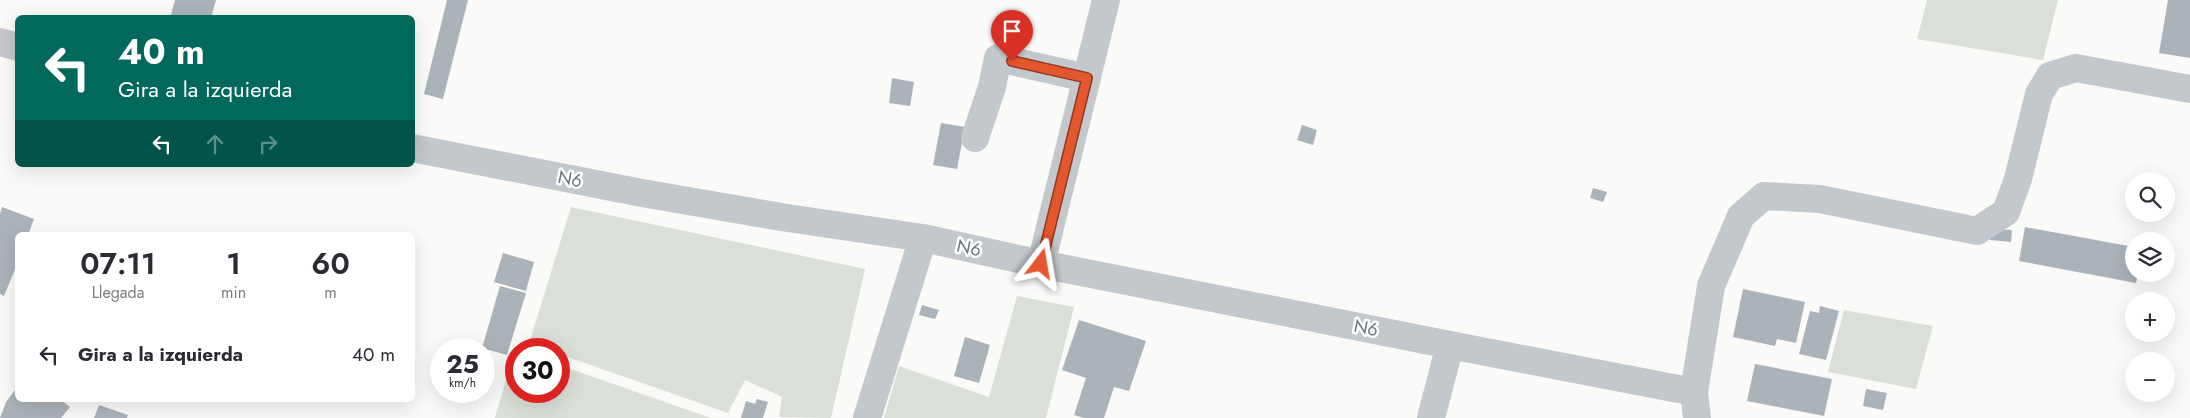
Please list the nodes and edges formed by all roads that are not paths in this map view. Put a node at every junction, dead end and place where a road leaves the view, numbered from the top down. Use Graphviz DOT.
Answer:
graph roads {
  1 [pos="1106,0"];
  2 [pos="0,42"];
  3 [pos="15,46"];
  4 [pos="1087,78"];
  5 [pos="2190,89"];
  6 [pos="975,138"];
  7 [pos="415,149"];
  8 [pos="923,238"];
  9 [pos="1041,264"];
  10 [pos="1450,345"];
  11 [pos="1696,405"];
  12 [pos="868,418"];
  13 [pos="1431,418"];
  1 -- 4 [label="street"];
  2 -- 3 [label="street"];
  4 -- 6 [label="street"];
  4 -- 9 [label="street"];
  5 -- 11 [label="street"];
  7 -- 8 [label="street, N6"];
  8 -- 9 [label="street, N6"];
  8 -- 12 [label="street"];
  9 -- 10 [label="street, N6"];
  10 -- 11 [label="street, N6"];
  10 -- 13 [label="street"];
}
